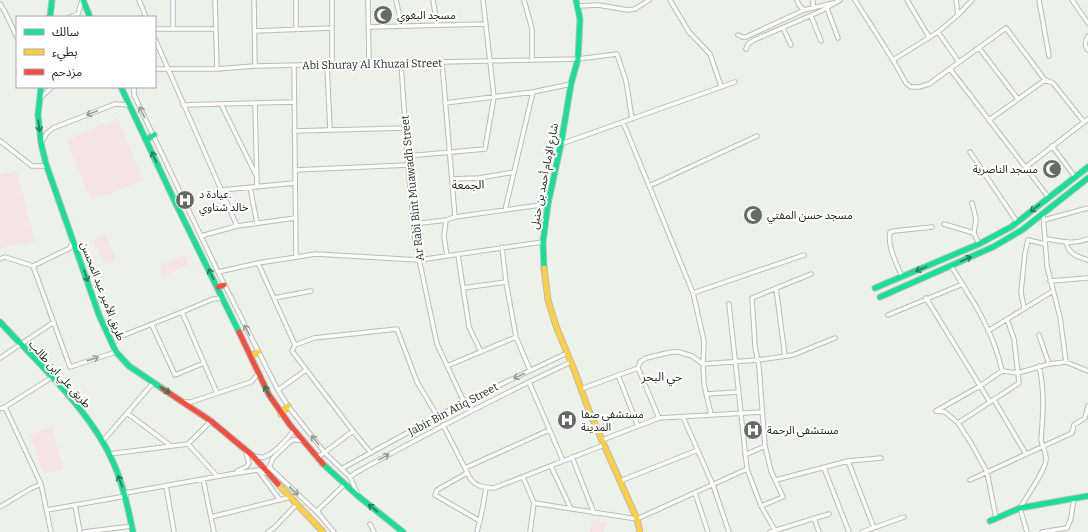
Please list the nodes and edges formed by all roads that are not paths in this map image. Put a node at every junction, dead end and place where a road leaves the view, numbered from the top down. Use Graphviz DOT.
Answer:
graph roads {
  1 [pos="52,0"];
  2 [pos="82,0"];
  3 [pos="139,0"];
  4 [pos="172,0"];
  5 [pos="215,0"];
  6 [pos="254,0"];
  7 [pos="296,0"];
  8 [pos="332,0"];
  9 [pos="368,0"];
  10 [pos="396,0"];
  11 [pos="433,0"];
  12 [pos="483,0"];
  13 [pos="524,0"];
  14 [pos="599,0"];
  15 [pos="649,0"];
  16 [pos="670,0"];
  17 [pos="797,0"];
  18 [pos="813,0"];
  19 [pos="856,0"];
  20 [pos="907,0"];
  21 [pos="956,0"];
  22 [pos="972,0"];
  23 [pos="1039,0"];
  24 [pos="1072,0"];
  25 [pos="838,1"];
  26 [pos="577,3"];
  27 [pos="0,4"];
  28 [pos="598,5"];
  29 [pos="813,7"];
  30 [pos="827,8"];
  31 [pos="804,10"];
  32 [pos="958,15"];
  33 [pos="51,16"];
  34 [pos="73,16"];
  35 [pos="90,16"];
  36 [pos="146,16"];
  37 [pos="811,16"];
  38 [pos="1088,23"];
  39 [pos="486,24"];
  40 [pos="437,25"];
  41 [pos="402,26"];
  42 [pos="369,27"];
  43 [pos="332,28"];
  44 [pos="783,28"];
  45 [pos="156,29"];
  46 [pos="173,29"];
  47 [pos="216,29"];
  48 [pos="296,29"];
  49 [pos="255,31"];
  50 [pos="938,32"];
  51 [pos="16,35"];
  52 [pos="738,35"];
  53 [pos="1088,36"];
  54 [pos="838,38"];
  55 [pos="929,38"];
  56 [pos="821,41"];
  57 [pos="156,42"];
  58 [pos="791,45"];
  59 [pos="979,48"];
  60 [pos="746,49"];
  61 [pos="1088,50"];
  62 [pos="1049,56"];
  63 [pos="578,59"];
  64 [pos="532,60"];
  65 [pos="893,60"];
  66 [pos="490,61"];
  67 [pos="442,62"];
  68 [pos="959,62"];
  69 [pos="401,63"];
  70 [pos="369,64"];
  71 [pos="330,65"];
  72 [pos="255,66"];
  73 [pos="294,66"];
  74 [pos="156,69"];
  75 [pos="167,69"];
  76 [pos="217,69"];
  77 [pos="950,69"];
  78 [pos="1045,80"];
  79 [pos="735,82"];
  80 [pos="570,84"];
  81 [pos="721,86"];
  82 [pos="41,88"];
  83 [pos="51,88"];
  84 [pos="134,88"];
  85 [pos="123,89"];
  86 [pos="533,92"];
  87 [pos="494,97"];
  88 [pos="40,98"];
  89 [pos="1018,99"];
  90 [pos="294,102"];
  91 [pos="255,103"];
  92 [pos="445,103"];
  93 [pos="221,104"];
  94 [pos="129,105"];
  95 [pos="183,105"];
  96 [pos="632,118"];
  97 [pos="989,120"];
  98 [pos="1086,120"];
  99 [pos="623,122"];
  100 [pos="405,128"];
  101 [pos="330,130"];
  102 [pos="294,131"];
  103 [pos="154,135"];
  104 [pos="757,136"];
  105 [pos="146,140"];
  106 [pos="0,141"];
  107 [pos="41,143"];
  108 [pos="561,144"];
  109 [pos="1052,146"];
  110 [pos="449,152"];
  111 [pos="970,152"];
  112 [pos="407,156"];
  113 [pos="408,165"];
  114 [pos="47,166"];
  115 [pos="1026,167"];
  116 [pos="1088,167"];
  117 [pos="295,170"];
  118 [pos="514,172"];
  119 [pos="256,176"];
  120 [pos="1075,177"];
  121 [pos="1088,178"];
  122 [pos="452,179"];
  123 [pos="295,183"];
  124 [pos="649,186"];
  125 [pos="257,187"];
  126 [pos="250,188"];
  127 [pos="221,190"];
  128 [pos="1049,198"];
  129 [pos="972,203"];
  130 [pos="548,204"];
  131 [pos="1088,208"];
  132 [pos="505,210"];
  133 [pos="1044,214"];
  134 [pos="455,217"];
  135 [pos="296,218"];
  136 [pos="446,220"];
  137 [pos="1044,220"];
  138 [pos="1017,222"];
  139 [pos="257,223"];
  140 [pos="414,224"];
  141 [pos="944,224"];
  142 [pos="237,226"];
  143 [pos="932,227"];
  144 [pos="974,233"];
  145 [pos="201,236"];
  146 [pos="1045,239"];
  147 [pos="1088,239"];
  148 [pos="73,240"];
  149 [pos="542,242"];
  150 [pos="1066,243"];
  151 [pos="979,244"];
  152 [pos="1045,244"];
  153 [pos="502,247"];
  154 [pos="458,255"];
  155 [pos="804,255"];
  156 [pos="447,256"];
  157 [pos="296,257"];
  158 [pos="0,259"];
  159 [pos="419,260"];
  160 [pos="1088,260"];
  161 [pos="258,263"];
  162 [pos="33,266"];
  163 [pos="951,266"];
  164 [pos="218,272"];
  165 [pos="811,274"];
  166 [pos="902,277"];
  167 [pos="1088,278"];
  168 [pos="1050,281"];
  169 [pos="506,282"];
  170 [pos="963,284"];
  171 [pos="224,285"];
  172 [pos="218,287"];
  173 [pos="463,288"];
  174 [pos="776,288"];
  175 [pos="875,288"];
  176 [pos="311,291"];
  177 [pos="1052,291"];
  178 [pos="693,293"];
  179 [pos="880,297"];
  180 [pos="223,298"];
  181 [pos="274,298"];
  182 [pos="926,298"];
  183 [pos="729,304"];
  184 [pos="1024,308"];
  185 [pos="182,312"];
  186 [pos="888,315"];
  187 [pos="0,317"];
  188 [pos="1007,319"];
  189 [pos="54,322"];
  190 [pos="1,323"];
  191 [pos="152,325"];
  192 [pos="988,331"];
  193 [pos="1039,335"];
  194 [pos="122,336"];
  195 [pos="516,337"];
  196 [pos="835,338"];
  197 [pos="21,345"];
  198 [pos="295,345"];
  199 [pos="116,352"];
  200 [pos="258,352"];
  201 [pos="481,352"];
  202 [pos="567,353"];
  203 [pos="250,356"];
  204 [pos="785,356"];
  205 [pos="0,358"];
  206 [pos="758,360"];
  207 [pos="736,361"];
  208 [pos="571,362"];
  209 [pos="1066,362"];
  210 [pos="204,363"];
  211 [pos="703,364"];
  212 [pos="1049,364"];
  213 [pos="447,366"];
  214 [pos="1039,366"];
  215 [pos="638,368"];
  216 [pos="306,370"];
  217 [pos="530,370"];
  218 [pos="1002,371"];
  219 [pos="1088,371"];
  220 [pos="1018,373"];
  221 [pos="258,374"];
  222 [pos="618,375"];
  223 [pos="51,378"];
  224 [pos="507,381"];
  225 [pos="153,382"];
  226 [pos="529,382"];
  227 [pos="980,386"];
  228 [pos="581,389"];
  229 [pos="278,390"];
  230 [pos="512,390"];
  231 [pos="739,392"];
  232 [pos="217,393"];
  233 [pos="706,394"];
  234 [pos="992,401"];
  235 [pos="182,402"];
  236 [pos="464,402"];
  237 [pos="288,406"];
  238 [pos="1088,406"];
  239 [pos="5,407"];
  240 [pos="0,409"];
  241 [pos="762,412"];
  242 [pos="127,413"];
  243 [pos="282,414"];
  244 [pos="742,414"];
  245 [pos="711,415"];
  246 [pos="438,417"];
  247 [pos="683,417"];
  248 [pos="659,418"];
  249 [pos="211,421"];
  250 [pos="958,423"];
  251 [pos="443,425"];
  252 [pos="638,426"];
  253 [pos="294,430"];
  254 [pos="549,430"];
  255 [pos="353,431"];
  256 [pos="402,436"];
  257 [pos="302,440"];
  258 [pos="102,442"];
  259 [pos="603,442"];
  260 [pos="188,444"];
  261 [pos="407,445"];
  262 [pos="171,446"];
  263 [pos="765,446"];
  264 [pos="1042,447"];
  265 [pos="244,448"];
  266 [pos="698,450"];
  267 [pos="325,452"];
  268 [pos="371,453"];
  269 [pos="109,454"];
  270 [pos="745,454"];
  271 [pos="1026,454"];
  272 [pos="253,456"];
  273 [pos="317,458"];
  274 [pos="572,458"];
  275 [pos="881,458"];
  276 [pos="563,461"];
  277 [pos="848,461"];
  278 [pos="551,466"];
  279 [pos="465,468"];
  280 [pos="824,468"];
  281 [pos="341,469"];
  282 [pos="747,469"];
  283 [pos="258,470"];
  284 [pos="269,471"];
  285 [pos="987,472"];
  286 [pos="467,473"];
  287 [pos="231,474"];
  288 [pos="216,476"];
  289 [pos="350,477"];
  290 [pos="523,477"];
  291 [pos="203,479"];
  292 [pos="776,480"];
  293 [pos="970,480"];
  294 [pos="620,482"];
  295 [pos="41,484"];
  296 [pos="345,484"];
  297 [pos="713,485"];
  298 [pos="166,486"];
  299 [pos="486,488"];
  300 [pos="695,493"];
  301 [pos="126,495"];
  302 [pos="358,496"];
  303 [pos="1088,496"];
  304 [pos="291,497"];
  305 [pos="1074,498"];
  306 [pos="280,500"];
  307 [pos="534,503"];
  308 [pos="297,504"];
  309 [pos="75,505"];
  310 [pos="761,506"];
  311 [pos="0,507"];
  312 [pos="1020,508"];
  313 [pos="571,509"];
  314 [pos="47,510"];
  315 [pos="594,512"];
  316 [pos="319,514"];
  317 [pos="829,514"];
  318 [pos="211,517"];
  319 [pos="904,517"];
  320 [pos="814,518"];
  321 [pos="996,518"];
  322 [pos="637,519"];
  323 [pos="480,521"];
  324 [pos="990,521"];
  325 [pos="370,524"];
  326 [pos="132,526"];
  327 [pos="874,528"];
  328 [pos="775,531"];
  329 [pos="51,532"];
  330 [pos="80,532"];
  331 [pos="84,532"];
  332 [pos="133,532"];
  333 [pos="174,532"];
  334 [pos="214,532"];
  335 [pos="268,532"];
  336 [pos="324,532"];
  337 [pos="334,532"];
  338 [pos="374,532"];
  339 [pos="403,532"];
  340 [pos="477,532"];
  341 [pos="530,532"];
  342 [pos="640,532"];
  343 [pos="708,532"];
  344 [pos="729,532"];
  345 [pos="770,532"];
  346 [pos="819,532"];
  347 [pos="849,532"];
  348 [pos="862,532"];
  349 [pos="1027,532"];
  350 [pos="1042,532"];
  1 -- 33 [label="main road"];
  2 -- 34 [label="street"];
  2 -- 35 [label="main road"];
  3 -- 36 [label="street"];
  4 -- 46 [label="street"];
  5 -- 47 [label="street"];
  6 -- 49 [label="street"];
  7 -- 48 [label="street"];
  8 -- 43 [label="street"];
  9 -- 42 [label="street"];
  10 -- 41 [label="street"];
  11 -- 40 [label="street"];
  12 -- 39 [label="street"];
  13 -- 64 [label="street"];
  14 -- 28 [label="street"];
  15 -- 28 [label="street"];
  16 -- 81 [label="street"];
  17 -- 31 [label="street"];
  18 -- 29 [label="street"];
  19 -- 65 [label="street"];
  20 -- 55 [label="street"];
  21 -- 32 [label="street"];
  22 -- 32 [label="street"];
  23 -- 62 [label="street"];
  24 -- 38 [label="street"];
  25 -- 29 [label="street"];
  25 -- 30 [label="street"];
  26 -- 28 [label="street"];
  26 -- 63 [label="main road, شارع الإمام أحمد بن حنبل"];
  27 -- 51 [label="street"];
  29 -- 31 [label="street"];
  30 -- 37 [label="street"];
  30 -- 54 [label="street"];
  31 -- 52 [label="street"];
  32 -- 50 [label="street"];
  37 -- 44 [label="street"];
  37 -- 56 [label="street"];
  39 -- 40 [label="street"];
  39 -- 66 [label="street"];
  40 -- 41 [label="street"];
  41 -- 42 [label="street"];
  42 -- 70 [label="street"];
  43 -- 48 [label="street"];
  43 -- 71 [label="street"];
  44 -- 58 [label="street"];
  44 -- 60 [label="street"];
  45 -- 46 [label="street"];
  46 -- 47 [label="street"];
  47 -- 76 [label="street"];
  48 -- 49 [label="street"];
  49 -- 72 [label="street"];
  50 -- 55 [label="street"];
  50 -- 68 [label="street"];
  53 -- 61 [label="street"];
  55 -- 65 [label="street"];
  57 -- 75 [label="street"];
  59 -- 68 [label="street"];
  59 -- 78 [label="street"];
  59 -- 89 [label="street"];
  63 -- 64 [label="street, Abi Shuray Al Khuzai Street"];
  63 -- 80 [label="main road, شارع الإمام أحمد بن حنبل"];
  63 -- 96 [label="street, Abi Shuray Al Khuzai Street"];
  64 -- 66 [label="street, Abi Shuray Al Khuzai Street"];
  65 -- 77 [label="street"];
  66 -- 67 [label="street, Abi Shuray Al Khuzai Street"];
  66 -- 87 [label="street"];
  67 -- 69 [label="street, Abi Shuray Al Khuzai Street"];
  67 -- 92 [label="street"];
  68 -- 77 [label="street"];
  69 -- 70 [label="street, Abi Shuray Al Khuzai Street"];
  69 -- 100 [label="street, Ar Rabi Bint Muawadh Street"];
  70 -- 71 [label="street, Abi Shuray Al Khuzai Street"];
  71 -- 73 [label="street, Abi Shuray Al Khuzai Street"];
  71 -- 101 [label="street"];
  72 -- 73 [label="street, Abi Shuray Al Khuzai Street"];
  72 -- 76 [label="street, Abi Shuray Al Khuzai Street"];
  73 -- 90 [label="street"];
  74 -- 75 [label="street, Abi Shuray Al Khuzai Street"];
  75 -- 76 [label="street, Abi Shuray Al Khuzai Street"];
  75 -- 95 [label="street"];
  77 -- 97 [label="street"];
  78 -- 89 [label="street"];
  78 -- 98 [label="street"];
  79 -- 81 [label="street"];
  80 -- 86 [label="street"];
  80 -- 108 [label="main road, شارع الإمام أحمد بن حنبل"];
  81 -- 96 [label="street"];
  82 -- 88 [label="main road, طريق الأمير عبد المحسن"];
  83 -- 88 [label="street"];
  103 -- 84 [label="street, one-way"];
  85 -- 94 [label="main road"];
  86 -- 87 [label="street"];
  86 -- 118 [label="street"];
  87 -- 92 [label="street"];
  87 -- 110 [label="street"];
  88 -- 107 [label="main road, طريق الأمير عبد المحسن, one-way"];
  89 -- 97 [label="street"];
  90 -- 91 [label="street"];
  90 -- 102 [label="street"];
  91 -- 93 [label="street"];
  91 -- 119 [label="street"];
  92 -- 110 [label="street"];
  93 -- 95 [label="street"];
  93 -- 119 [label="street"];
  94 -- 105 [label="main road"];
  94 -- 107 [label="street, one-way"];
  95 -- 127 [label="street"];
  96 -- 99 [label="street"];
  97 -- 115 [label="street"];
  98 -- 109 [label="street"];
  99 -- 108 [label="street"];
  99 -- 124 [label="street"];
  100 -- 101 [label="street"];
  100 -- 112 [label="street, Ar Rabi Bint Muawadh Street"];
  101 -- 102 [label="street"];
  102 -- 117 [label="street"];
  103 -- 105 [label="main road"];
  103 -- 145 [label="street"];
  104 -- 124 [label="street"];
  172 -- 105 [label="main road, one-way"];
  106 -- 114 [label="street"];
  107 -- 114 [label="main road, طريق الأمير عبد المحسن"];
  108 -- 130 [label="main road, شارع الإمام أحمد بن حنبل"];
  109 -- 115 [label="street"];
  109 -- 120 [label="street"];
  110 -- 112 [label="street"];
  110 -- 122 [label="street"];
  111 -- 138 [label="street"];
  112 -- 113 [label="street, Ar Rabi Bint Muawadh Street"];
  113 -- 117 [label="street"];
  113 -- 140 [label="street, Ar Rabi Bint Muawadh Street"];
  114 -- 148 [label="main road, طريق الأمير عبد المحسن"];
  115 -- 128 [label="street"];
  116 -- 120 [label="main road"];
  117 -- 123 [label="street"];
  118 -- 122 [label="street"];
  118 -- 132 [label="street"];
  119 -- 125 [label="street"];
  120 -- 128 [label="main road"];
  121 -- 133 [label="main road"];
  122 -- 134 [label="street"];
  123 -- 125 [label="street"];
  123 -- 135 [label="street"];
  124 -- 178 [label="street"];
  125 -- 126 [label="street"];
  126 -- 127 [label="street"];
  126 -- 139 [label="street"];
  127 -- 142 [label="street"];
  128 -- 138 [label="main road, one-way"];
  129 -- 144 [label="street"];
  130 -- 132 [label="street"];
  130 -- 149 [label="main road, شارع الإمام أحمد بن حنبل"];
  131 -- 137 [label="street"];
  132 -- 134 [label="street"];
  133 -- 137 [label="street"];
  163 -- 133 [label="main road, one-way"];
  134 -- 136 [label="street"];
  135 -- 139 [label="street"];
  135 -- 157 [label="street"];
  136 -- 140 [label="street"];
  136 -- 156 [label="street"];
  137 -- 146 [label="street"];
  138 -- 151 [label="main road"];
  139 -- 142 [label="street"];
  140 -- 159 [label="street, Ar Rabi Bint Muawadh Street"];
  141 -- 144 [label="street"];
  142 -- 145 [label="street"];
  143 -- 166 [label="street"];
  144 -- 151 [label="street"];
  145 -- 164 [label="street"];
  146 -- 150 [label="street"];
  146 -- 152 [label="street"];
  147 -- 150 [label="street"];
  148 -- 162 [label="street"];
  148 -- 199 [label="main road, طريق الأمير عبد المحسن, one-way"];
  149 -- 153 [label="street"];
  149 -- 202 [label="main road, شارع الإمام أحمد بن حنبل"];
  150 -- 160 [label="street"];
  151 -- 166 [label="main road, one-way"];
  152 -- 168 [label="street"];
  152 -- 184 [label="street"];
  153 -- 154 [label="street"];
  153 -- 169 [label="street"];
  154 -- 156 [label="street"];
  154 -- 173 [label="street"];
  155 -- 178 [label="street"];
  156 -- 159 [label="street"];
  157 -- 159 [label="street"];
  157 -- 161 [label="street"];
  158 -- 162 [label="street"];
  159 -- 213 [label="street, Ar Rabi Bint Muawadh Street"];
  161 -- 164 [label="street"];
  161 -- 181 [label="street"];
  162 -- 189 [label="street"];
  163 -- 170 [label="street"];
  163 -- 179 [label="main road"];
  164 -- 171 [label="street"];
  165 -- 174 [label="street"];
  166 -- 175 [label="main road"];
  167 -- 168 [label="street"];
  168 -- 177 [label="street"];
  169 -- 173 [label="street"];
  169 -- 195 [label="street"];
  170 -- 182 [label="street"];
  170 -- 192 [label="street"];
  171 -- 172 [label="main road"];
  200 -- 171 [label="street, one-way"];
  172 -- 180 [label="main road"];
  173 -- 201 [label="street"];
  174 -- 204 [label="street"];
  174 -- 206 [label="street"];
  176 -- 181 [label="street"];
  177 -- 184 [label="street"];
  177 -- 209 [label="street"];
  178 -- 211 [label="street"];
  180 -- 185 [label="street"];
  180 -- 203 [label="main road"];
  181 -- 198 [label="street"];
  182 -- 186 [label="street"];
  182 -- 227 [label="street"];
  183 -- 207 [label="street"];
  184 -- 188 [label="street"];
  185 -- 191 [label="street"];
  185 -- 210 [label="street"];
  187 -- 190 [label="street"];
  188 -- 192 [label="street"];
  188 -- 220 [label="street"];
  189 -- 197 [label="street"];
  189 -- 199 [label="street, one-way"];
  190 -- 197 [label="main road, طريق علي ابن طالب"];
  191 -- 194 [label="street"];
  191 -- 210 [label="street"];
  192 -- 218 [label="street"];
  193 -- 212 [label="street"];
  195 -- 201 [label="street"];
  195 -- 217 [label="street"];
  196 -- 204 [label="street"];
  197 -- 205 [label="street"];
  197 -- 223 [label="main road, طريق علي ابن طالب"];
  198 -- 216 [label="street"];
  198 -- 246 [label="street"];
  199 -- 225 [label="main road, طريق الأمير عبد المحسن"];
  200 -- 203 [label="main road"];
  200 -- 229 [label="street"];
  201 -- 213 [label="street"];
  202 -- 208 [label="main road, شارع الإمام أحمد بن حنبل"];
  202 -- 217 [label="street, Jabir Bin Atiq Street"];
  203 -- 221 [label="main road"];
  204 -- 206 [label="street"];
  206 -- 207 [label="street"];
  206 -- 241 [label="street"];
  207 -- 211 [label="street"];
  207 -- 231 [label="street"];
  208 -- 226 [label="street, Jabir Bin Atiq Street"];
  208 -- 228 [label="main road, شارع الإمام أحمد بن حنبل"];
  209 -- 212 [label="street"];
  209 -- 219 [label="street"];
  210 -- 232 [label="street"];
  211 -- 215 [label="street"];
  211 -- 233 [label="street"];
  212 -- 214 [label="street"];
  213 -- 236 [label="street, Ar Rabi Bint Muawadh Street"];
  214 -- 220 [label="street"];
  214 -- 264 [label="street"];
  215 -- 222 [label="street"];
  215 -- 248 [label="street"];
  216 -- 229 [label="street"];
  216 -- 255 [label="street"];
  217 -- 224 [label="street, Jabir Bin Atiq Street, one-way"];
  218 -- 220 [label="street"];
  218 -- 227 [label="street"];
  220 -- 234 [label="street"];
  221 -- 232 [label="street"];
  243 -- 221 [label="main road, one-way"];
  222 -- 228 [label="street"];
  222 -- 252 [label="street"];
  223 -- 239 [label="street"];
  223 -- 258 [label="main road, طريق علي ابن طالب"];
  224 -- 230 [label="street"];
  224 -- 236 [label="street, Jabir Bin Atiq Street"];
  225 -- 235 [label="main road, طريق الأمير عبد المحسن, one-way"];
  225 -- 242 [label="street"];
  226 -- 230 [label="street, Jabir Bin Atiq Street"];
  226 -- 254 [label="street"];
  227 -- 234 [label="street"];
  227 -- 250 [label="street"];
  228 -- 259 [label="main road, شارع الإمام أحمد بن حنبل"];
  229 -- 237 [label="street"];
  230 -- 251 [label="street, Jabir Bin Atiq Street"];
  231 -- 233 [label="street"];
  231 -- 244 [label="street"];
  232 -- 235 [label="street"];
  233 -- 245 [label="street"];
  234 -- 250 [label="street"];
  234 -- 271 [label="street"];
  235 -- 249 [label="main road, طريق الأمير عبد المحسن"];
  236 -- 246 [label="street, Jabir Bin Atiq Street"];
  237 -- 243 [label="main road"];
  267 -- 237 [label="street, one-way"];
  238 -- 264 [label="street"];
  239 -- 240 [label="street"];
  239 -- 295 [label="street"];
  241 -- 244 [label="street"];
  241 -- 263 [label="street"];
  242 -- 258 [label="street"];
  242 -- 262 [label="street"];
  243 -- 253 [label="main road"];
  244 -- 245 [label="street"];
  244 -- 270 [label="street"];
  245 -- 247 [label="street"];
  246 -- 256 [label="street, Jabir Bin Atiq Street"];
  247 -- 248 [label="street"];
  247 -- 266 [label="street"];
  248 -- 252 [label="street"];
  249 -- 260 [label="street"];
  249 -- 265 [label="main road, طريق الأمير عبد المحسن"];
  250 -- 285 [label="street"];
  251 -- 261 [label="street, Jabir Bin Atiq Street"];
  251 -- 279 [label="street"];
  252 -- 259 [label="street"];
  253 -- 257 [label="main road"];
  253 -- 272 [label="street"];
  254 -- 276 [label="street"];
  254 -- 279 [label="street"];
  255 -- 267 [label="street"];
  255 -- 268 [label="street"];
  256 -- 261 [label="street"];
  256 -- 268 [label="street, Jabir Bin Atiq Street"];
  257 -- 273 [label="main road"];
  257 -- 284 [label="street"];
  258 -- 269 [label="main road, طريق علي ابن طالب"];
  259 -- 274 [label="street"];
  259 -- 294 [label="main road, شارع الإمام أحمد بن حنبل"];
  260 -- 262 [label="street"];
  260 -- 288 [label="street"];
  289 -- 261 [label="street, Jabir Bin Atiq Street, one-way"];
  262 -- 269 [label="street"];
  263 -- 270 [label="street"];
  263 -- 292 [label="street"];
  264 -- 271 [label="street"];
  264 -- 312 [label="street"];
  265 -- 272 [label="main road, طريق الأمير عبد المحسن"];
  265 -- 287 [label="street"];
  266 -- 294 [label="street"];
  266 -- 297 [label="street"];
  267 -- 273 [label="street"];
  267 -- 281 [label="street"];
  268 -- 281 [label="street, Jabir Bin Atiq Street"];
  301 -- 269 [label="main road, طريق علي ابن طالب, one-way"];
  270 -- 282 [label="street"];
  271 -- 285 [label="street"];
  272 -- 284 [label="main road, طريق الأمير عبد المحسن"];
  273 -- 296 [label="main road"];
  274 -- 276 [label="street"];
  274 -- 315 [label="street"];
  275 -- 277 [label="street"];
  276 -- 278 [label="street"];
  277 -- 280 [label="street"];
  277 -- 327 [label="street"];
  278 -- 290 [label="street"];
  278 -- 313 [label="street"];
  279 -- 286 [label="street"];
  280 -- 292 [label="street"];
  280 -- 347 [label="street"];
  281 -- 289 [label="street"];
  282 -- 297 [label="street"];
  282 -- 310 [label="street"];
  283 -- 284 [label="street"];
  283 -- 287 [label="street"];
  283 -- 306 [label="street"];
  284 -- 304 [label="main road, طريق الأمير عبد المحسن"];
  284 -- 316 [label="street, one-way"];
  285 -- 293 [label="street"];
  285 -- 321 [label="street"];
  286 -- 299 [label="street"];
  286 -- 323 [label="street"];
  287 -- 288 [label="street"];
  288 -- 291 [label="street"];
  289 -- 302 [label="street"];
  290 -- 299 [label="street"];
  290 -- 307 [label="street"];
  291 -- 298 [label="street"];
  291 -- 318 [label="street"];
  292 -- 310 [label="street"];
  294 -- 322 [label="main road, شارع الإمام أحمد بن حنبل"];
  295 -- 311 [label="street"];
  295 -- 314 [label="street"];
  296 -- 302 [label="main road"];
  296 -- 316 [label="street"];
  297 -- 300 [label="street"];
  297 -- 344 [label="street"];
  298 -- 301 [label="street"];
  298 -- 333 [label="street"];
  299 -- 323 [label="street"];
  300 -- 322 [label="street"];
  300 -- 343 [label="street"];
  301 -- 309 [label="street"];
  301 -- 326 [label="main road, طريق علي ابن طالب"];
  339 -- 302 [label="main road, one-way"];
  303 -- 305 [label="main road"];
  304 -- 306 [label="street"];
  304 -- 308 [label="main road, طريق الأمير عبد المحسن"];
  305 -- 312 [label="main road"];
  305 -- 350 [label="street"];
  306 -- 318 [label="street"];
  307 -- 313 [label="street"];
  307 -- 341 [label="street"];
  308 -- 335 [label="street"];
  308 -- 336 [label="main road, طريق الأمير عبد المحسن"];
  309 -- 314 [label="street"];
  309 -- 330 [label="street"];
  310 -- 328 [label="street"];
  312 -- 321 [label="main road"];
  312 -- 349 [label="street"];
  313 -- 315 [label="street"];
  314 -- 329 [label="street"];
  315 -- 322 [label="street"];
  316 -- 337 [label="street"];
  317 -- 320 [label="street"];
  318 -- 334 [label="street"];
  319 -- 327 [label="street"];
  320 -- 328 [label="street"];
  320 -- 346 [label="street"];
  321 -- 324 [label="main road"];
  322 -- 342 [label="main road, شارع الإمام أحمد بن حنبل"];
  323 -- 340 [label="street"];
  325 -- 338 [label="street"];
  326 -- 331 [label="street"];
  326 -- 332 [label="main road, طريق علي ابن طالب"];
  327 -- 348 [label="street"];
  328 -- 345 [label="street"];
}
